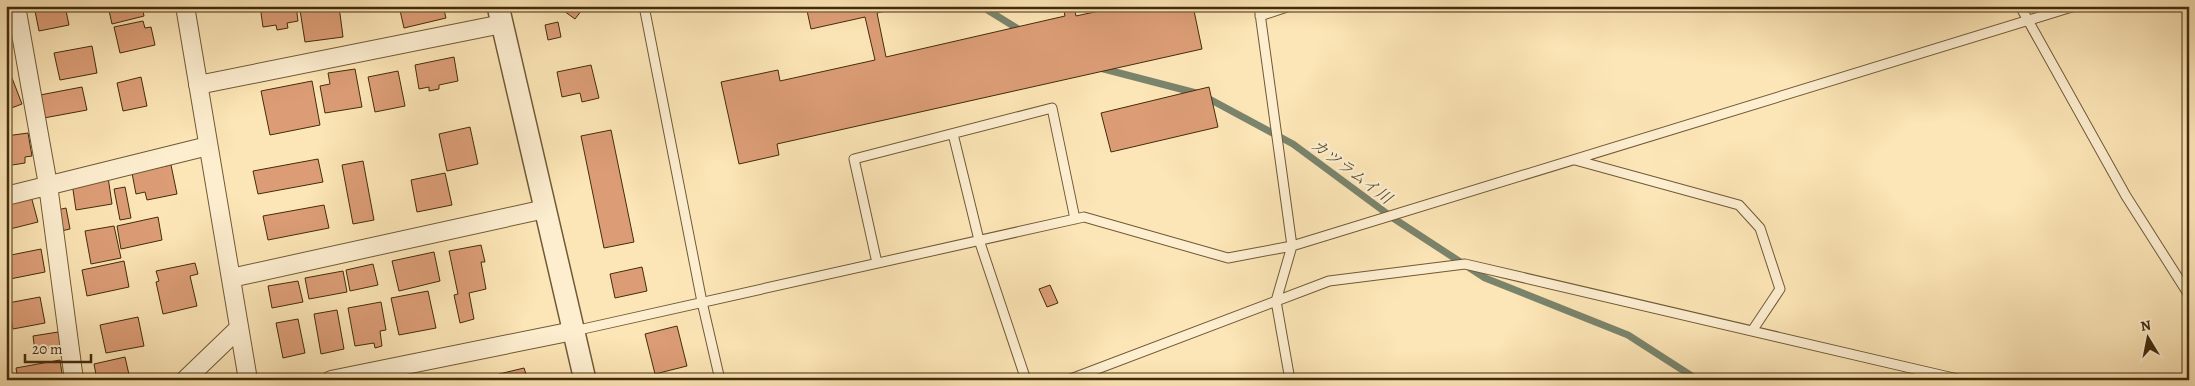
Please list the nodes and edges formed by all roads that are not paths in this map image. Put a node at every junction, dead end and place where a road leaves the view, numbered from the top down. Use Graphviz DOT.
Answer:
graph roads {
  1 [pos="16,6"];
  2 [pos="185,6"];
  3 [pos="644,6"];
  4 [pos="1259,6"];
  5 [pos="1290,6"];
  6 [pos="2020,6"];
  7 [pos="2074,6"];
  8 [pos="500,15"];
  9 [pos="1260,16"];
  10 [pos="2028,20"];
  11 [pos="198,85"];
  12 [pos="953,134"];
  13 [pos="208,146"];
  14 [pos="1575,160"];
  15 [pos="48,185"];
  16 [pos="6,196"];
  17 [pos="545,209"];
  18 [pos="1075,219"];
  19 [pos="979,240"];
  20 [pos="1292,246"];
  21 [pos="876,263"];
  22 [pos="231,278"];
  23 [pos="2189,295"];
  24 [pos="1276,301"];
  25 [pos="702,302"];
  26 [pos="239,328"];
  27 [pos="573,331"];
  28 [pos="1752,331"];
  29 [pos="74,380"];
  30 [pos="185,380"];
  31 [pos="248,380"];
  32 [pos="332,380"];
  33 [pos="585,380"];
  34 [pos="720,380"];
  35 [pos="1026,380"];
  36 [pos="1068,380"];
  37 [pos="1290,380"];
  38 [pos="1962,380"];
  1 -- 15 [label="street"];
  2 -- 11 [label="street"];
  3 -- 25 [label="lane"];
  4 -- 9 [label="lane"];
  5 -- 9 [label="lane"];
  6 -- 10 [label="lane"];
  7 -- 10 [label="lane"];
  8 -- 11 [label="street"];
  8 -- 17 [label="street"];
  9 -- 20 [label="lane"];
  10 -- 14 [label="lane"];
  10 -- 23 [label="lane"];
  11 -- 13 [label="street"];
  12 -- 18 [label="lane"];
  12 -- 19 [label="lane"];
  12 -- 21 [label="lane"];
  13 -- 15 [label="street"];
  13 -- 22 [label="street"];
  14 -- 20 [label="lane"];
  14 -- 28 [label="lane"];
  15 -- 16 [label="street"];
  15 -- 29 [label="street"];
  17 -- 22 [label="street"];
  17 -- 27 [label="street"];
  18 -- 19 [label="lane"];
  18 -- 20 [label="lane"];
  19 -- 21 [label="lane"];
  19 -- 35 [label="lane"];
  20 -- 24 [label="lane"];
  21 -- 25 [label="lane"];
  22 -- 26 [label="street"];
  24 -- 28 [label="lane"];
  24 -- 36 [label="lane"];
  24 -- 37 [label="lane"];
  25 -- 27 [label="lane"];
  25 -- 34 [label="lane"];
  26 -- 30 [label="street"];
  26 -- 31 [label="street"];
  27 -- 32 [label="street"];
  27 -- 33 [label="street"];
  28 -- 38 [label="lane"];
}
